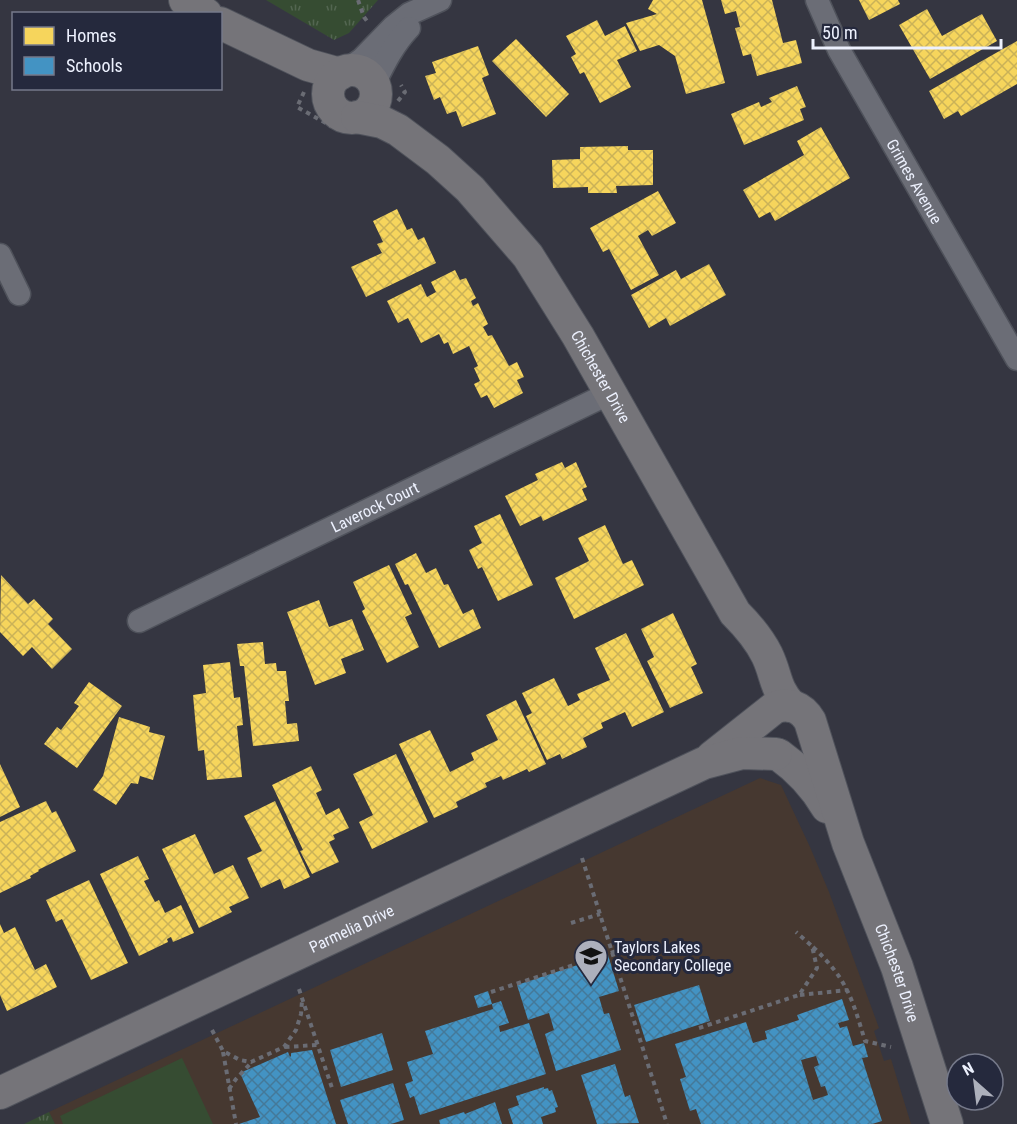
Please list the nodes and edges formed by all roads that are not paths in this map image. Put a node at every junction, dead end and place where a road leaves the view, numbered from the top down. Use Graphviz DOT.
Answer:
graph roads {
  1 [pos="185,0"];
  2 [pos="817,0"];
  3 [pos="436,2"];
  4 [pos="203,12"];
  5 [pos="222,23"];
  6 [pos="260,43"];
  7 [pos="341,73"];
  8 [pos="374,88"];
  9 [pos="344,111"];
  10 [pos="438,160"];
  11 [pos="0,255"];
  12 [pos="19,294"];
  13 [pos="1017,359"];
  14 [pos="610,393"];
  15 [pos="735,613"];
  16 [pos="139,621"];
  17 [pos="801,717"];
  18 [pos="762,719"];
  19 [pos="777,754"];
  20 [pos="704,763"];
  21 [pos="848,843"];
  22 [pos="0,1093"];
  23 [pos="948,1118"];
  1 -- 4 [label="street"];
  2 -- 13 [label="street, Grimes Avenue"];
  3 -- 7 [label="street"];
  3 -- 8 [label="street"];
  5 -- 6 [label="street"];
  6 -- 7 [label="street"];
  6 -- 9 [label="street"];
  7 -- 8 [label="street"];
  7 -- 9 [label="street"];
  8 -- 9 [label="street"];
  8 -- 10 [label="street, Chichester Drive"];
  9 -- 10 [label="street, Chichester Drive"];
  10 -- 14 [label="street, Chichester Drive"];
  11 -- 12 [label="street"];
  14 -- 15 [label="street, Chichester Drive"];
  14 -- 16 [label="street, Laverock Court"];
  15 -- 17 [label="street, Chichester Drive"];
  15 -- 18 [label="street, Chichester Drive"];
  17 -- 18 [label="street, Parmelia Drive"];
  17 -- 19 [label="street, Parmelia Drive"];
  17 -- 21 [label="street, Chichester Drive"];
  18 -- 19 [label="street, Chichester Drive"];
  18 -- 20 [label="street, Parmelia Drive"];
  19 -- 20 [label="street, Parmelia Drive"];
  19 -- 21 [label="street, Chichester Drive"];
  20 -- 22 [label="street, Parmelia Drive"];
  21 -- 23 [label="street, Chichester Drive"];
}
